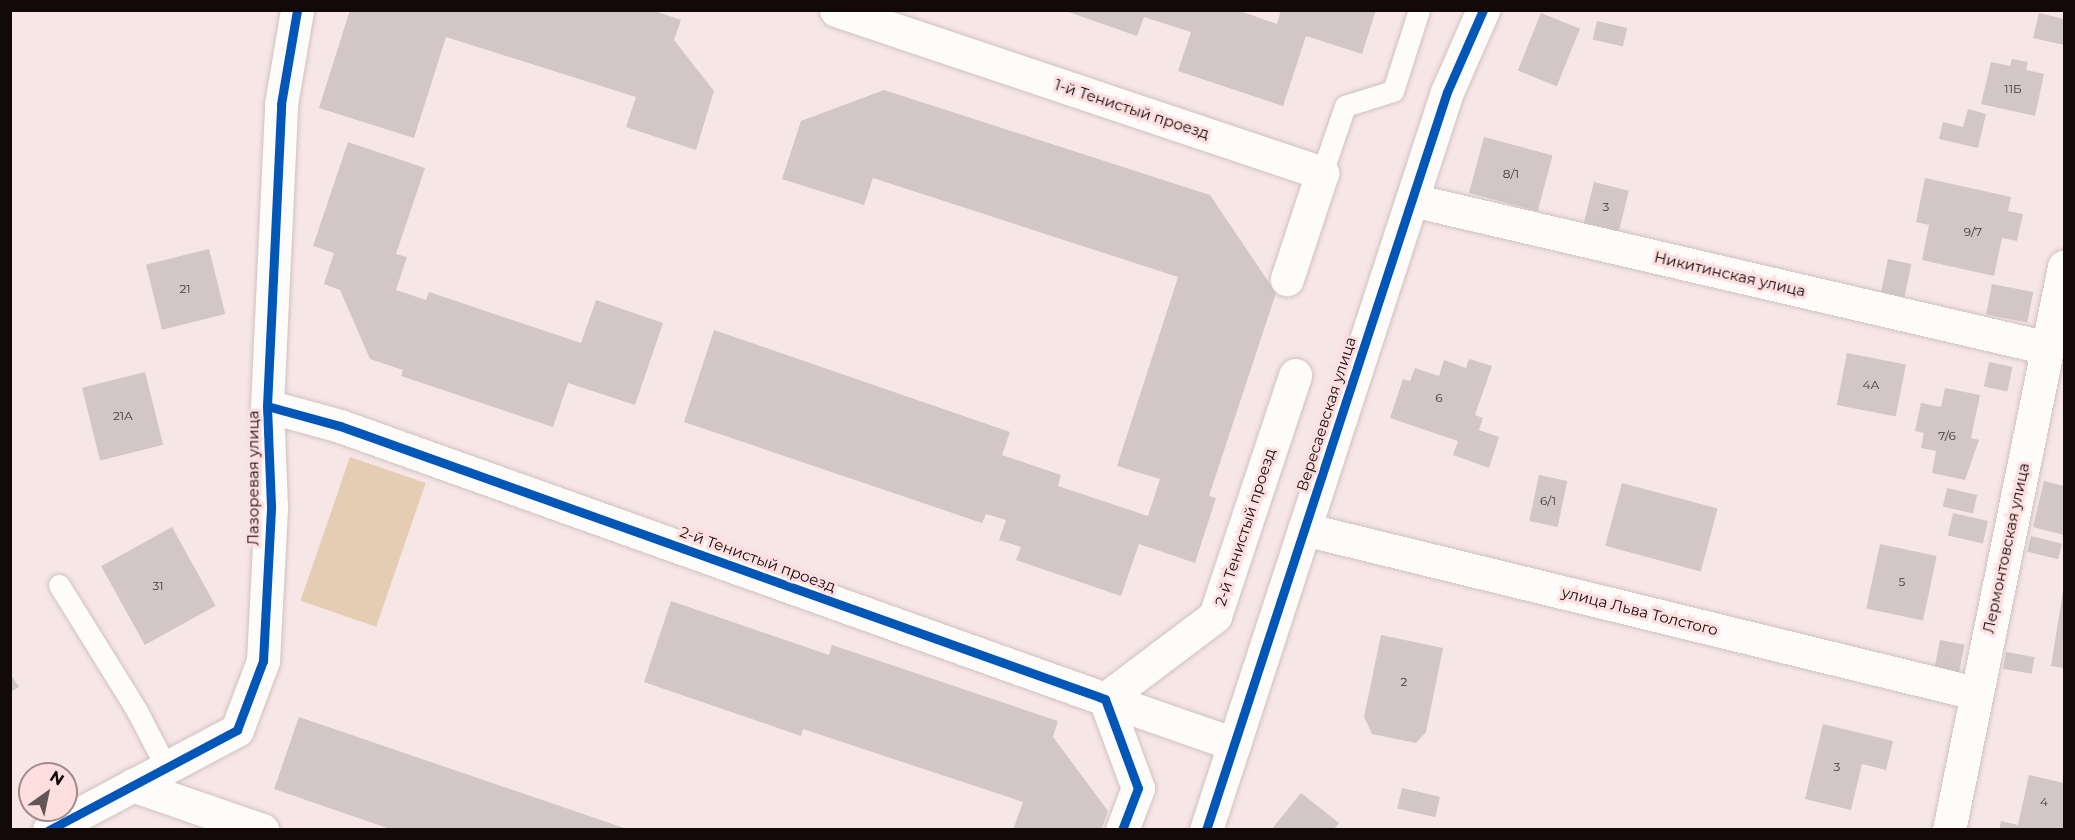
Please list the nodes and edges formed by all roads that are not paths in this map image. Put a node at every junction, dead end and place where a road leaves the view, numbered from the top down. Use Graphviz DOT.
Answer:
graph roads {
  1 [pos="297,10"];
  2 [pos="836,10"];
  3 [pos="1419,10"];
  4 [pos="1483,10"];
  5 [pos="1322,173"];
  6 [pos="1412,200"];
  7 [pos="2064,267"];
  8 [pos="1287,279"];
  9 [pos="2048,348"];
  10 [pos="1295,375"];
  11 [pos="267,406"];
  12 [pos="1304,529"];
  13 [pos="59,585"];
  14 [pos="1975,693"];
  15 [pos="1105,699"];
  16 [pos="1234,744"];
  17 [pos="166,767"];
  18 [pos="132,785"];
  19 [pos="49,830"];
  20 [pos="262,830"];
  21 [pos="1122,830"];
  22 [pos="1206,830"];
  23 [pos="1949,830"];
  1 -- 11 [label="street, Лазоревая улица"];
  2 -- 5 [label="street, 1-й Тенистый проезд"];
  3 -- 5 [label="lane"];
  4 -- 6 [label="street, Вересаевская улица"];
  5 -- 8 [label="street"];
  6 -- 9 [label="street, Никитинская улица"];
  6 -- 12 [label="street, Вересаевская улица"];
  7 -- 9 [label="street, Лермонтовская улица"];
  9 -- 14 [label="street, Лермонтовская улица"];
  10 -- 15 [label="street, 2-й Тенистый проезд"];
  11 -- 15 [label="street, 2-й Тенистый проезд"];
  11 -- 17 [label="street, Лазоревая улица"];
  12 -- 14 [label="street, улица Льва Толстого"];
  12 -- 16 [label="street, Вересаевская улица"];
  13 -- 17 [label="lane"];
  14 -- 23 [label="street, Лермонтовская улица"];
  15 -- 16 [label="street"];
  15 -- 21 [label="street"];
  16 -- 22 [label="street, Вересаевская улица"];
  17 -- 18 [label="street, Лазоревая улица"];
  18 -- 19 [label="street, Лазоревая улица"];
  18 -- 20 [label="street"];
}
